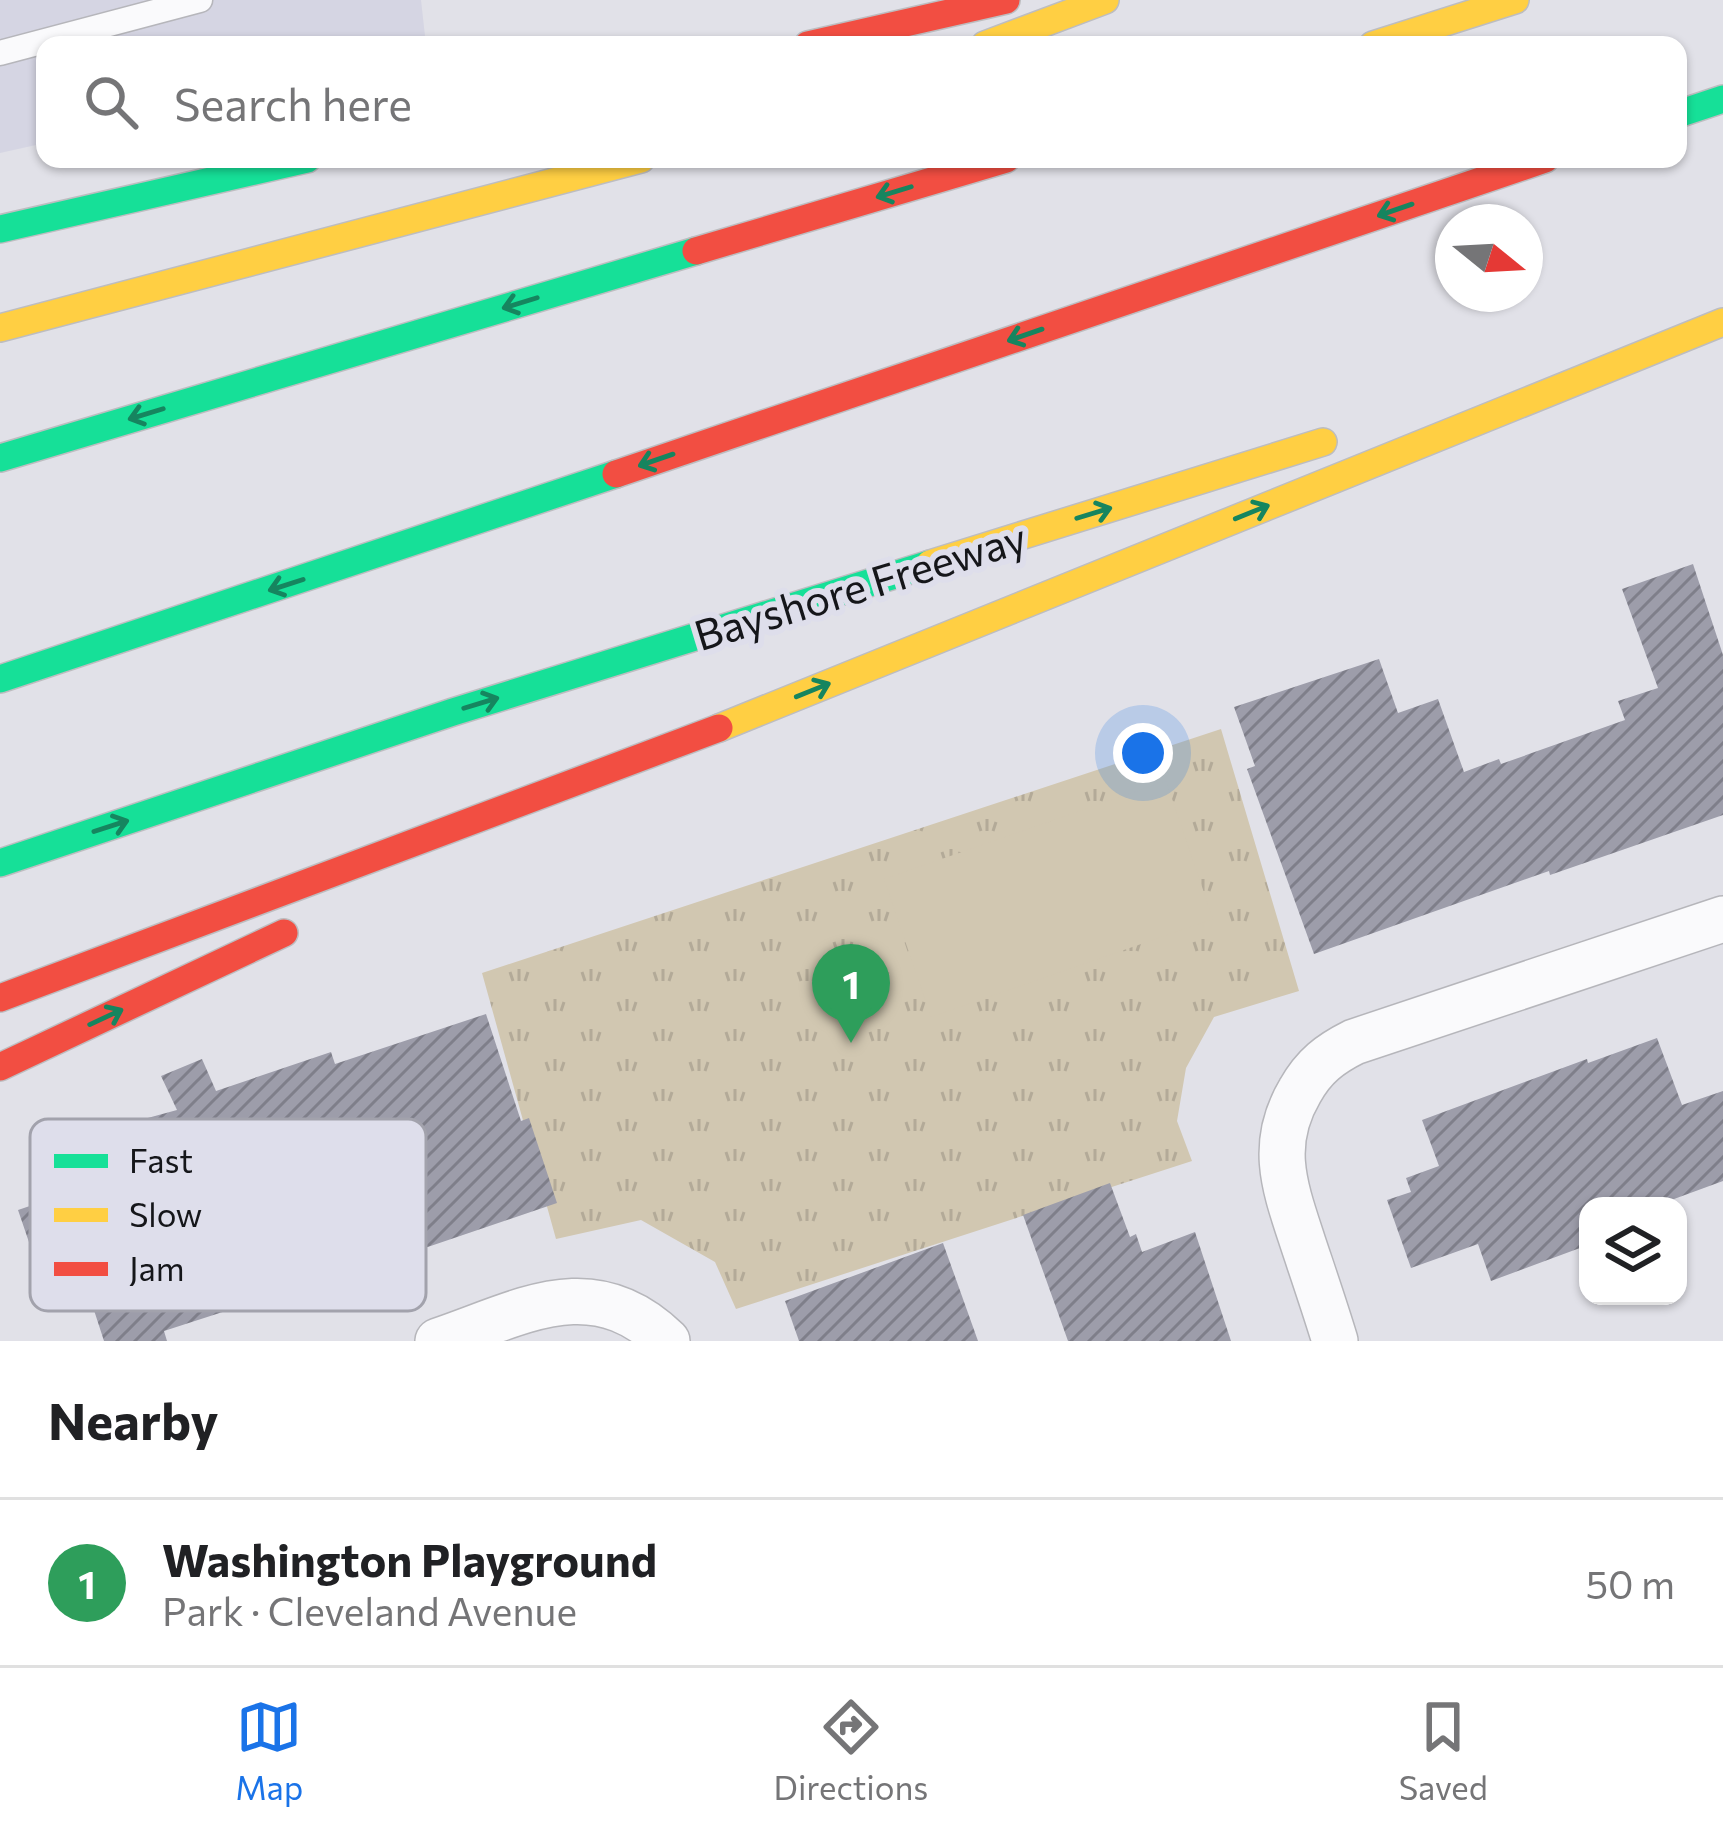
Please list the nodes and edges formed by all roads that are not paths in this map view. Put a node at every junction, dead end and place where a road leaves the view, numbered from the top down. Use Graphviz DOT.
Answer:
graph roads {
  1 [pos="200,0"];
  2 [pos="1006,0"];
  3 [pos="1106,0"];
  4 [pos="1515,0"];
  5 [pos="64,36"];
  6 [pos="848,36"];
  7 [pos="1009,36"];
  8 [pos="1401,36"];
  9 [pos="36,43"];
  10 [pos="0,53"];
  11 [pos="1723,99"];
  12 [pos="1687,111"];
  13 [pos="268,168"];
  14 [pos="607,168"];
  15 [pos="976,168"];
  16 [pos="1518,168"];
  17 [pos="0,229"];
  18 [pos="1723,320"];
  19 [pos="0,328"];
  20 [pos="1474,395"];
  21 [pos="1337,437"];
  22 [pos="0,458"];
  23 [pos="0,679"];
  24 [pos="704,734"];
  25 [pos="0,863"];
  26 [pos="407,874"];
  27 [pos="1723,919"];
  28 [pos="302,925"];
  29 [pos="0,998"];
  30 [pos="0,1067"];
  31 [pos="650,1327"];
  32 [pos="438,1341"];
  33 [pos="1336,1341"];
  1 -- 5 [label="lane"];
  2 -- 6 [label="highway"];
  3 -- 7 [label="highway"];
  4 -- 8 [label="highway"];
  9 -- 10 [label="lane"];
  11 -- 12 [label="highway"];
  13 -- 17 [label="highway"];
  14 -- 19 [label="highway"];
  15 -- 22 [label="highway, one-way"];
  16 -- 23 [label="highway, one-way"];
  18 -- 20 [label="highway"];
  24 -- 18 [label="highway, one-way"];
  25 -- 21 [label="highway, Bayshore Freeway, one-way"];
  24 -- 26 [label="highway"];
  24 -- 29 [label="highway"];
  27 -- 33 [label="street"];
  30 -- 28 [label="highway, one-way"];
  31 -- 32 [label="street"];
}
